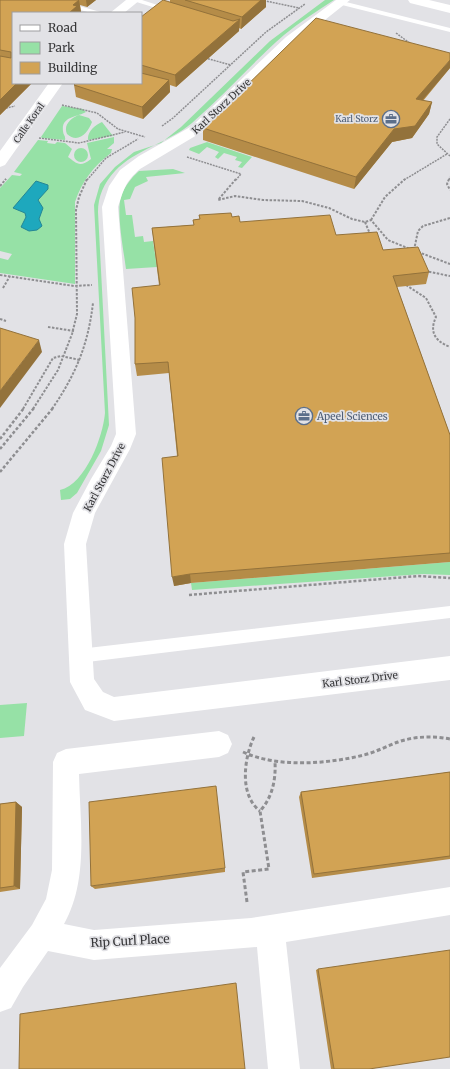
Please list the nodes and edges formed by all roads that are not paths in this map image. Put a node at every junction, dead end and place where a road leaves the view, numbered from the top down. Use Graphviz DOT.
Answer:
graph roads {
  1 [pos="49,0"];
  2 [pos="134,0"];
  3 [pos="414,0"];
  4 [pos="342,1"];
  5 [pos="450,9"];
  6 [pos="96,12"];
  7 [pos="117,12"];
  8 [pos="183,14"];
  9 [pos="450,30"];
  10 [pos="55,84"];
  11 [pos="2,156"];
  12 [pos="450,612"];
  13 [pos="79,656"];
  14 [pos="450,668"];
  15 [pos="219,744"];
  16 [pos="450,901"];
  17 [pos="270,931"];
  18 [pos="42,936"];
  19 [pos="0,997"];
  20 [pos="284,1069"];
  1 -- 6 [label="lane"];
  2 -- 7 [label="street"];
  2 -- 8 [label="lane"];
  3 -- 5 [label="street"];
  4 -- 9 [label="lane"];
  4 -- 13 [label="street, Karl Storz Drive"];
  10 -- 11 [label="street, Calle Koral"];
  12 -- 13 [label="lane"];
  13 -- 14 [label="street, Karl Storz Drive"];
  15 -- 18 [label="street"];
  16 -- 17 [label="street, Rip Curl Place"];
  17 -- 18 [label="street, Rip Curl Place"];
  17 -- 20 [label="street"];
  18 -- 19 [label="street"];
}
